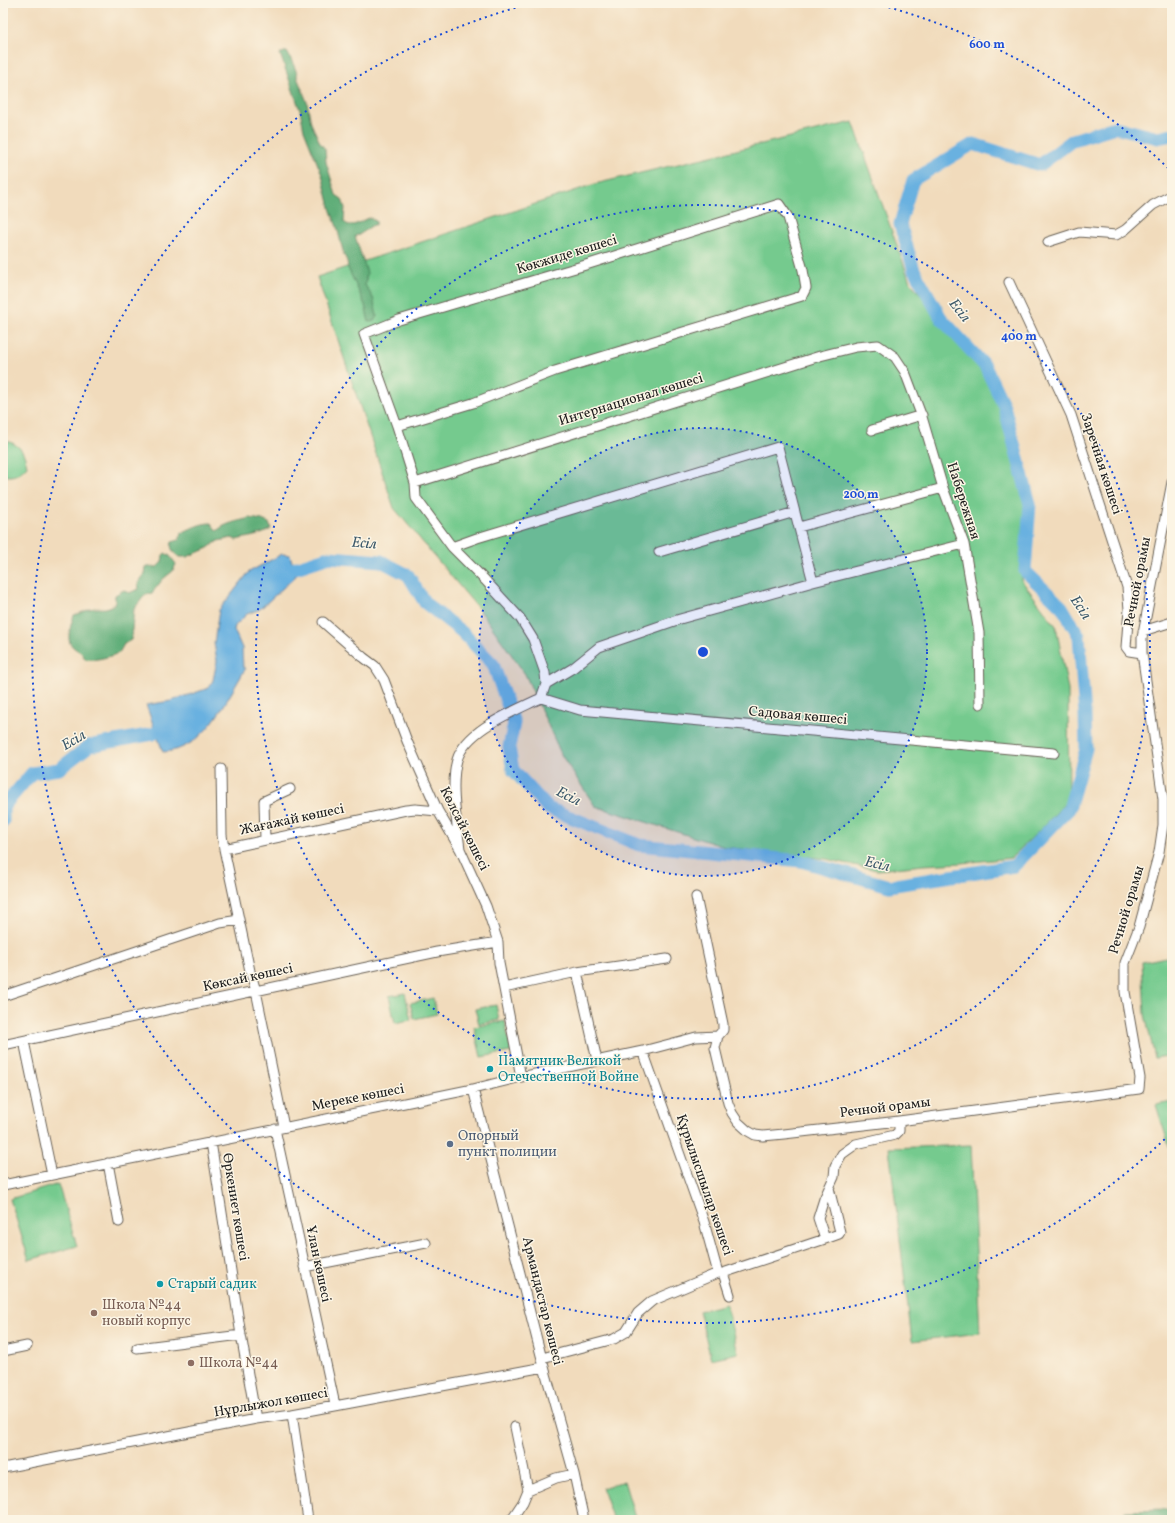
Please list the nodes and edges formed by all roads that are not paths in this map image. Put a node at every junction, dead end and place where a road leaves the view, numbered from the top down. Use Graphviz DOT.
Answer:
graph roads {
  1 [pos="1172,195"];
  2 [pos="1048,242"];
  3 [pos="1010,282"];
  4 [pos="856,347"];
  5 [pos="922,415"];
  6 [pos="397,426"];
  7 [pos="872,430"];
  8 [pos="1172,482"];
  9 [pos="415,483"];
  10 [pos="943,488"];
  11 [pos="795,512"];
  12 [pos="1169,512"];
  13 [pos="799,527"];
  14 [pos="964,544"];
  15 [pos="452,547"];
  16 [pos="659,552"];
  17 [pos="813,582"];
  18 [pos="324,622"];
  19 [pos="1172,622"];
  20 [pos="1143,631"];
  21 [pos="1142,653"];
  22 [pos="546,684"];
  23 [pos="541,698"];
  24 [pos="980,704"];
  25 [pos="1054,753"];
  26 [pos="221,769"];
  27 [pos="290,790"];
  28 [pos="438,811"];
  29 [pos="265,840"];
  30 [pos="224,849"];
  31 [pos="460,849"];
  32 [pos="696,897"];
  33 [pos="239,920"];
  34 [pos="498,942"];
  35 [pos="667,959"];
  36 [pos="577,972"];
  37 [pos="504,988"];
  38 [pos="256,990"];
  39 [pos="6,995"];
  40 [pos="718,1036"];
  41 [pos="24,1040"];
  42 [pos="3,1045"];
  43 [pos="643,1051"];
  44 [pos="597,1060"];
  45 [pos="521,1077"];
  46 [pos="473,1089"];
  47 [pos="899,1120"];
  48 [pos="284,1127"];
  49 [pos="275,1129"];
  50 [pos="211,1142"];
  51 [pos="108,1164"];
  52 [pos="52,1175"];
  53 [pos="3,1185"];
  54 [pos="829,1188"];
  55 [pos="119,1222"];
  56 [pos="825,1239"];
  57 [pos="426,1243"];
  58 [pos="304,1267"];
  59 [pos="720,1273"];
  60 [pos="730,1295"];
  61 [pos="241,1335"];
  62 [pos="27,1346"];
  63 [pos="137,1348"];
  64 [pos="3,1351"];
  65 [pos="543,1362"];
  66 [pos="335,1406"];
  67 [pos="292,1414"];
  68 [pos="256,1419"];
  69 [pos="515,1428"];
  70 [pos="3,1468"];
  71 [pos="574,1474"];
  72 [pos="528,1490"];
  73 [pos="308,1520"];
  74 [pos="511,1520"];
  75 [pos="584,1520"];
  1 -- 2 [label="street"];
  3 -- 21 [label="street, Заречная көшесі"];
  4 -- 5 [label="street, Набережная"];
  4 -- 9 [label="street, Интернационал көшесі"];
  5 -- 7 [label="street"];
  5 -- 10 [label="street, Набережная"];
  6 -- 6 [label="street, Көкжиде көшесі"];
  6 -- 9 [label="street"];
  8 -- 12 [label="street, Речной орамы"];
  9 -- 15 [label="street"];
  10 -- 13 [label="street"];
  10 -- 14 [label="street, Набережная"];
  11 -- 13 [label="street"];
  11 -- 15 [label="street"];
  11 -- 16 [label="street"];
  12 -- 20 [label="street, Речной орамы"];
  13 -- 17 [label="street"];
  14 -- 17 [label="street"];
  14 -- 24 [label="street, Набережная"];
  15 -- 22 [label="street"];
  17 -- 22 [label="street"];
  18 -- 28 [label="street, Көлсай көшесі"];
  19 -- 20 [label="street"];
  20 -- 21 [label="street, Речной орамы"];
  21 -- 47 [label="street, Речной орамы"];
  22 -- 23 [label="street"];
  23 -- 25 [label="street, Садовая көшесі"];
  23 -- 31 [label="street"];
  26 -- 30 [label="street"];
  27 -- 29 [label="street"];
  28 -- 29 [label="street, Жағажай көшесі"];
  28 -- 31 [label="street, Көлсай көшесі"];
  29 -- 30 [label="street, Жағажай көшесі"];
  30 -- 33 [label="street, Жағажай көшесі"];
  31 -- 34 [label="street, Көлсай көшесі"];
  32 -- 40 [label="street, Речной орамы"];
  33 -- 38 [label="street, Жағажай көшесі"];
  33 -- 39 [label="street"];
  34 -- 37 [label="street, Көлсай көшесі"];
  34 -- 38 [label="street, Көксай көшесі"];
  35 -- 36 [label="street"];
  36 -- 37 [label="street"];
  36 -- 44 [label="street"];
  37 -- 45 [label="street, Көлсай көшесі"];
  38 -- 41 [label="street, Көксай көшесі"];
  38 -- 48 [label="street"];
  40 -- 43 [label="street, Мереке көшесі"];
  40 -- 47 [label="street, Речной орамы"];
  41 -- 42 [label="street, Көксай көшесі"];
  41 -- 52 [label="street"];
  43 -- 44 [label="street, Мереке көшесі"];
  43 -- 59 [label="street, Құрылысшылар көшесі"];
  44 -- 45 [label="street, Мереке көшесі"];
  45 -- 46 [label="street, Мереке көшесі"];
  46 -- 48 [label="street, Мереке көшесі"];
  46 -- 65 [label="street, Армандастар көшесі"];
  47 -- 54 [label="street"];
  48 -- 49 [label="street, Мереке көшесі"];
  49 -- 50 [label="street, Мереке көшесі"];
  49 -- 58 [label="street, Ұлан көшесі"];
  50 -- 51 [label="street, Мереке көшесі"];
  50 -- 61 [label="street, Өркениет көшесі"];
  51 -- 52 [label="street, Мереке көшесі"];
  51 -- 55 [label="street"];
  52 -- 53 [label="street, Мереке көшесі"];
  54 -- 56 [label="street"];
  54 -- 56 [label="street"];
  56 -- 59 [label="street"];
  57 -- 58 [label="street"];
  58 -- 66 [label="street, Ұлан көшесі"];
  59 -- 60 [label="street"];
  59 -- 65 [label="street, Құрылысшылар көшесі"];
  61 -- 63 [label="street"];
  61 -- 68 [label="street, Өркениет көшесі"];
  62 -- 64 [label="street"];
  65 -- 66 [label="street, Нұрлыжол көшесі"];
  65 -- 71 [label="street, Армандастар көшесі"];
  66 -- 67 [label="street, Нұрлыжол көшесі"];
  67 -- 68 [label="street, Нұрлыжол көшесі"];
  67 -- 73 [label="street"];
  68 -- 70 [label="street, Нұрлыжол көшесі"];
  69 -- 72 [label="street"];
  71 -- 72 [label="street"];
  71 -- 75 [label="street, Армандастар көшесі"];
  72 -- 74 [label="street"];
}
